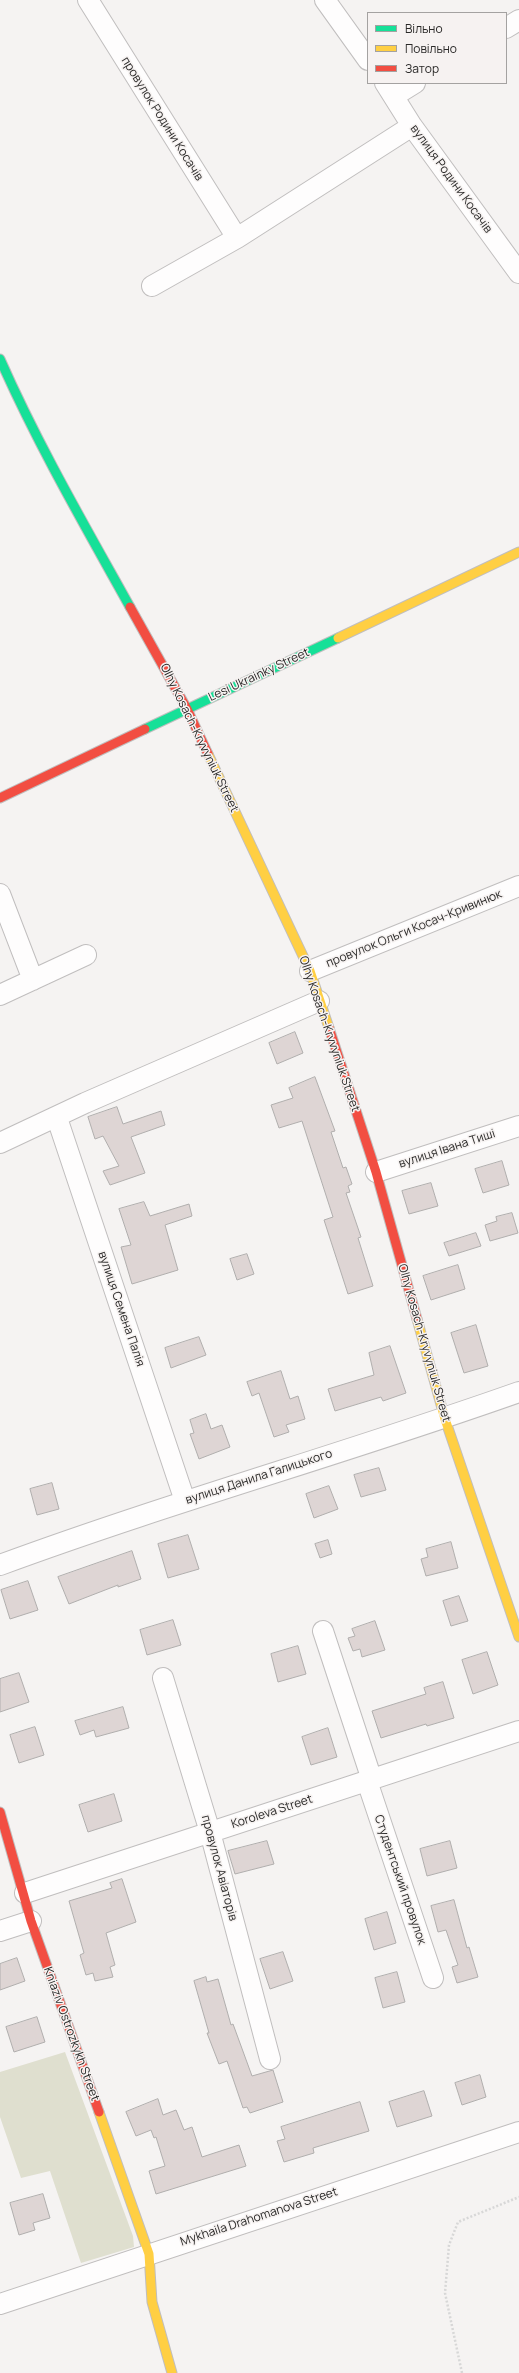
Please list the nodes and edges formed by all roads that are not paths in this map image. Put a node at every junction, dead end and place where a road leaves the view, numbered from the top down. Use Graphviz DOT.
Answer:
graph roads {
  1 [pos="325,0"];
  2 [pos="90,1"];
  3 [pos="519,20"];
  4 [pos="507,27"];
  5 [pos="367,59"];
  6 [pos="411,84"];
  7 [pos="389,89"];
  8 [pos="412,126"];
  9 [pos="237,238"];
  10 [pos="519,273"];
  11 [pos="152,286"];
  12 [pos="0,359"];
  13 [pos="519,552"];
  14 [pos="187,709"];
  15 [pos="0,798"];
  16 [pos="519,886"];
  17 [pos="0,894"];
  18 [pos="86,955"];
  19 [pos="310,971"];
  20 [pos="33,980"];
  21 [pos="0,995"];
  22 [pos="319,1001"];
  23 [pos="57,1118"];
  24 [pos="519,1126"];
  25 [pos="0,1143"];
  26 [pos="376,1172"];
  27 [pos="519,1392"];
  28 [pos="445,1419"];
  29 [pos="185,1501"];
  30 [pos="0,1565"];
  31 [pos="323,1631"];
  32 [pos="519,1636"];
  33 [pos="163,1678"];
  34 [pos="519,1731"];
  35 [pos="370,1781"];
  36 [pos="0,1812"];
  37 [pos="210,1832"];
  38 [pos="25,1893"];
  39 [pos="31,1921"];
  40 [pos="0,1931"];
  41 [pos="433,1978"];
  42 [pos="270,2059"];
  43 [pos="519,2132"];
  44 [pos="149,2254"];
  45 [pos="0,2304"];
  46 [pos="172,2373"];
  1 -- 5 [label="street"];
  2 -- 9 [label="street, провулок Родини Косачів"];
  3 -- 4 [label="street"];
  6 -- 7 [label="street"];
  7 -- 8 [label="street, вулиця Родини Косачів"];
  8 -- 9 [label="street"];
  8 -- 10 [label="street, вулиця Родини Косачів"];
  9 -- 11 [label="street"];
  12 -- 14 [label="street, Olhy Kosach-Kryvyniuk Street"];
  13 -- 14 [label="street, Lesi Ukrainky Street"];
  14 -- 15 [label="street, Lesi Ukrainky Street"];
  14 -- 19 [label="street, Olhy Kosach-Kryvyniuk Street"];
  16 -- 19 [label="street, провулок Ольги Косач-Кривинюк"];
  17 -- 20 [label="street"];
  18 -- 20 [label="street"];
  19 -- 22 [label="street, Olhy Kosach-Kryvyniuk Street"];
  20 -- 21 [label="street"];
  22 -- 23 [label="street"];
  22 -- 26 [label="street, Olhy Kosach-Kryvyniuk Street"];
  23 -- 25 [label="street"];
  23 -- 29 [label="street, вулиця Семена Палія"];
  24 -- 26 [label="street, вулиця Івана Тиші"];
  26 -- 28 [label="street, Olhy Kosach-Kryvyniuk Street"];
  27 -- 28 [label="street, вулиця Данила Галицького"];
  28 -- 29 [label="street, вулиця Данила Галицького"];
  28 -- 32 [label="street, Olhy Kosach-Kryvyniuk Street"];
  29 -- 30 [label="street, вулиця Данила Галицького"];
  31 -- 35 [label="street, Студентський провулок"];
  33 -- 37 [label="street, провулок Авіаторів"];
  34 -- 35 [label="street, Koroleva Street"];
  35 -- 37 [label="street, Koroleva Street"];
  35 -- 41 [label="street, Студентський провулок"];
  36 -- 38 [label="street, Kniaziv Ostrozkykh Street"];
  37 -- 38 [label="street, Koroleva Street"];
  37 -- 42 [label="street, провулок Авіаторів"];
  38 -- 39 [label="street, Kniaziv Ostrozkykh Street"];
  39 -- 40 [label="street"];
  39 -- 44 [label="street, Kniaziv Ostrozkykh Street"];
  43 -- 44 [label="street, Mykhaila Drahomanova Street"];
  44 -- 45 [label="street, Mykhaila Drahomanova Street"];
  44 -- 46 [label="street, Kniaziv Ostrozkykh Street"];
}
